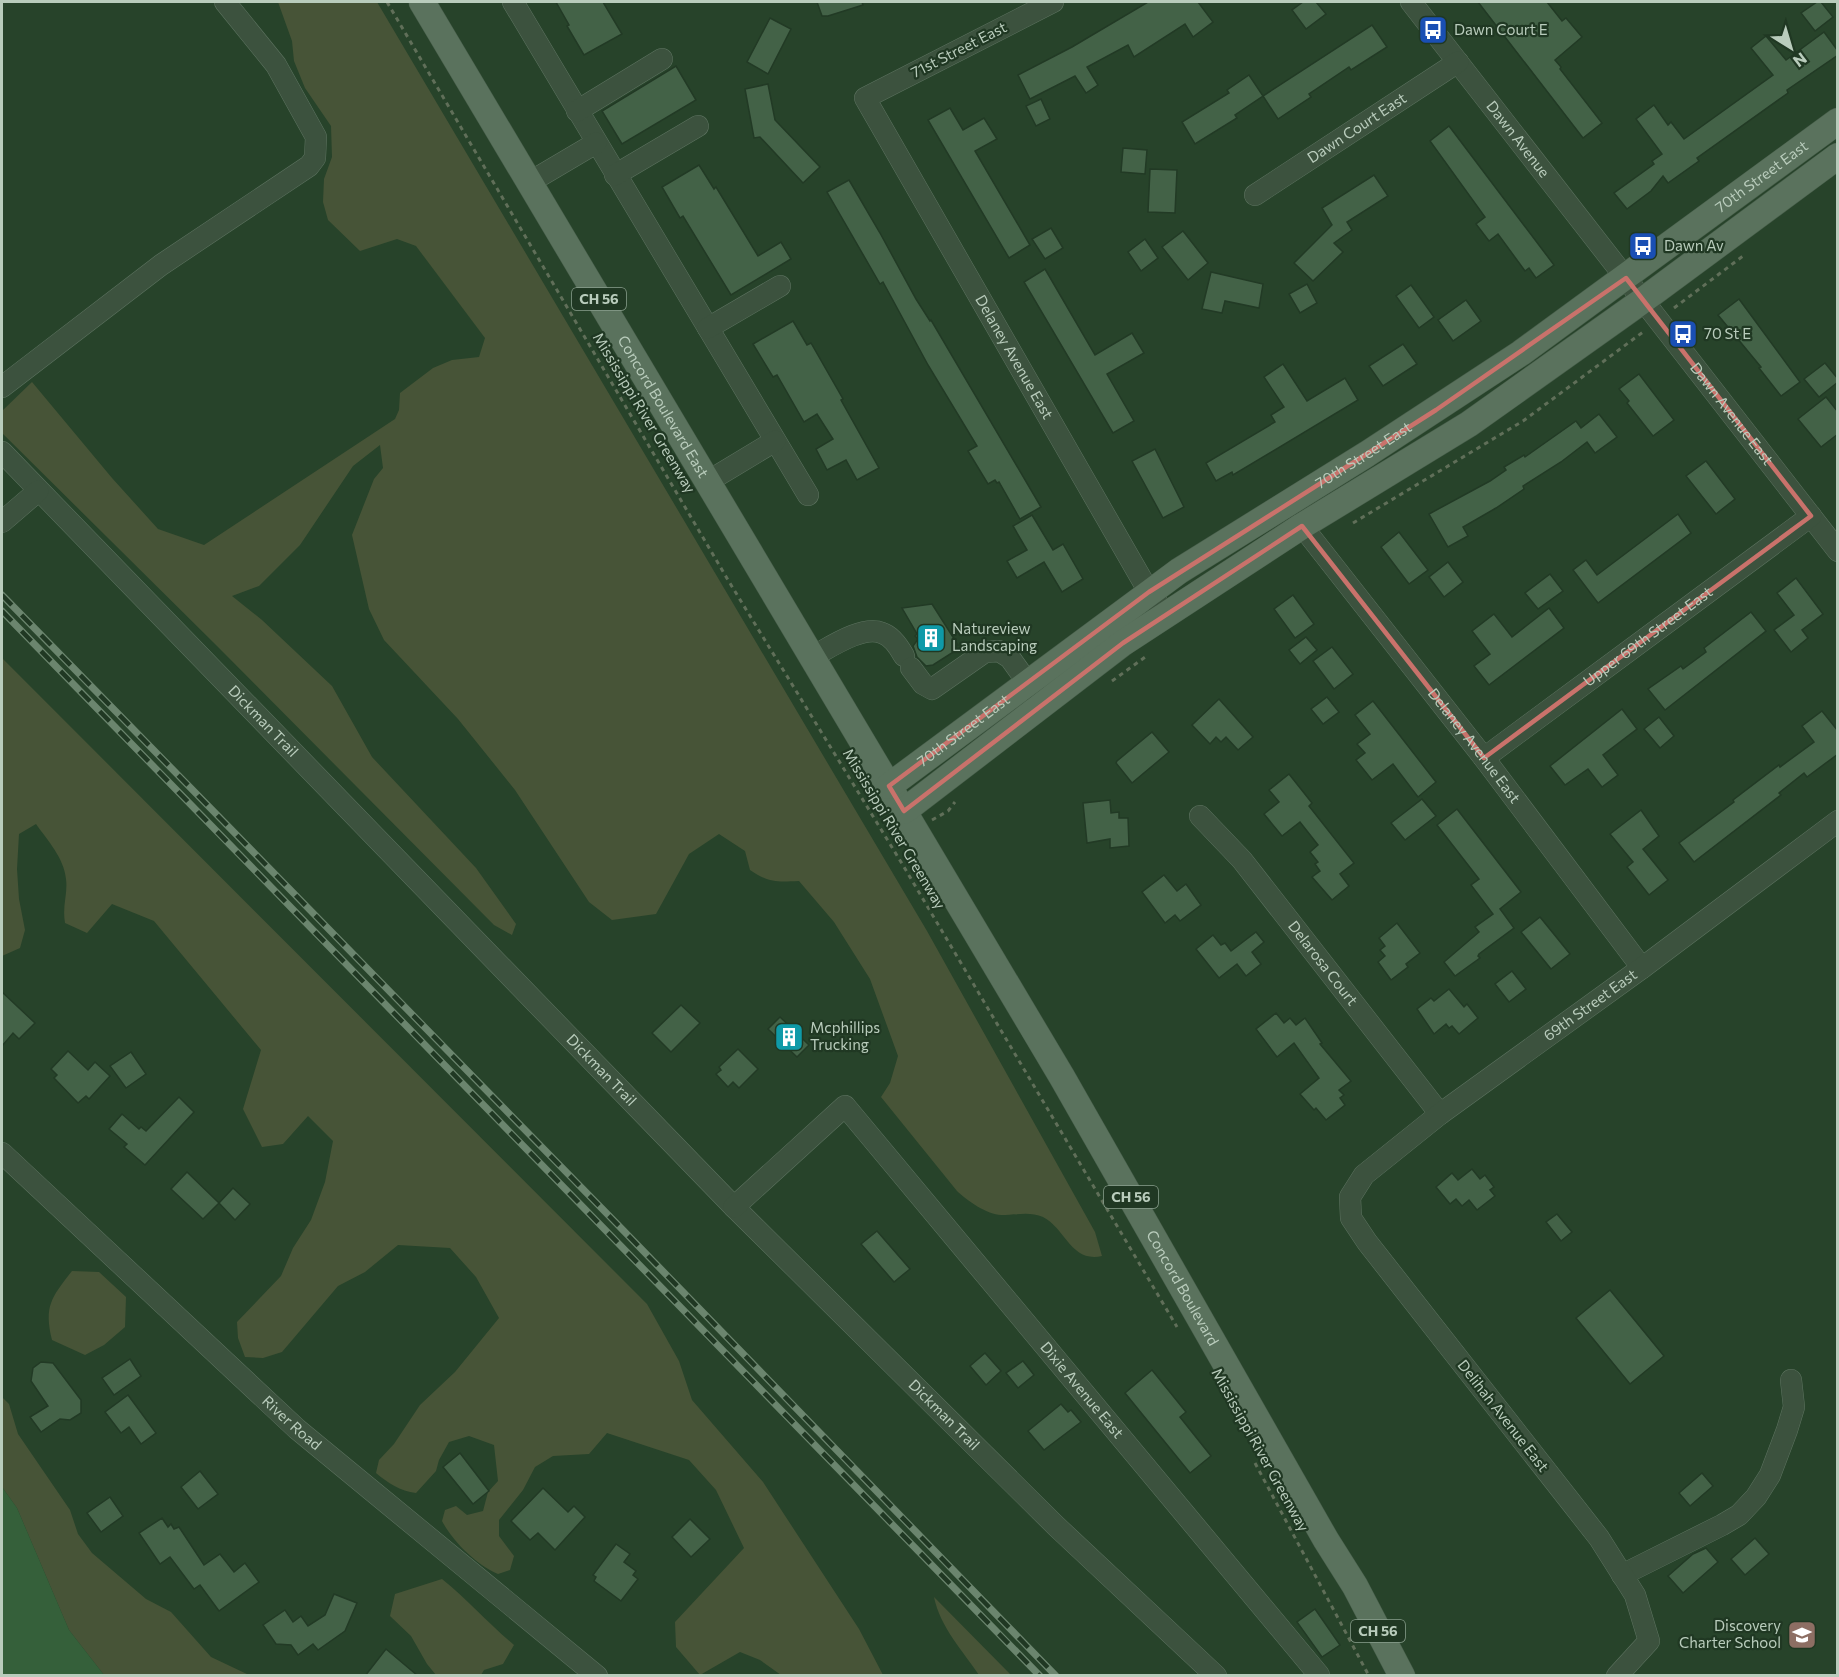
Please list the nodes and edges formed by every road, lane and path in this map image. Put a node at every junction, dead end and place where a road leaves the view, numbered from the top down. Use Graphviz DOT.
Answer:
graph roads {
  1 [pos="225,2"];
  2 [pos="387,2"];
  3 [pos="422,2"];
  4 [pos="513,2"];
  5 [pos="1053,2"];
  6 [pos="1411,2"];
  7 [pos="662,59"];
  8 [pos="1458,62"];
  9 [pos="865,98"];
  10 [pos="577,111"];
  11 [pos="1838,121"];
  12 [pos="698,126"];
  13 [pos="596,143"];
  14 [pos="1838,156"];
  15 [pos="615,175"];
  16 [pos="530,182"];
  17 [pos="1256,195"];
  18 [pos="1743,256"];
  19 [pos="1626,278"];
  20 [pos="780,286"];
  21 [pos="1642,301"];
  22 [pos="1658,321"];
  23 [pos="708,328"];
  24 [pos="2,387"];
  25 [pos="775,441"];
  26 [pos="2,452"];
  27 [pos="707,482"];
  28 [pos="38,491"];
  29 [pos="808,495"];
  30 [pos="1811,516"];
  31 [pos="2,522"];
  32 [pos="1302,526"];
  33 [pos="1346,527"];
  34 [pos="1838,551"];
  35 [pos="1149,592"];
  36 [pos="1165,614"];
  37 [pos="1150,654"];
  38 [pos="812,657"];
  39 [pos="1113,681"];
  40 [pos="1028,682"];
  41 [pos="1043,704"];
  42 [pos="1484,758"];
  43 [pos="889,786"];
  44 [pos="955,801"];
  45 [pos="1200,816"];
  46 [pos="909,820"];
  47 [pos="1838,821"];
  48 [pos="891,847"];
  49 [pos="1642,968"];
  50 [pos="1440,1114"];
  51 [pos="2,1153"];
  52 [pos="1350,1197"];
  53 [pos="734,1207"];
  54 [pos="1180,1332"];
  55 [pos="1791,1380"];
  56 [pos="1251,1456"];
  57 [pos="1622,1575"];
  58 [pos="1319,1675"];
  59 [pos="597,1676"];
  60 [pos="1216,1676"];
  61 [pos="1369,1676"];
  62 [pos="1402,1676"];
  63 [pos="1617,1676"];
  1 -- 24 [label="street"];
  2 -- 48 [label="path, Mississippi River Greenway"];
  3 -- 16 [label="main road, Concord Boulevard East / CH 56"];
  4 -- 10 [label="street"];
  5 -- 9 [label="street, 71st Street East"];
  6 -- 8 [label="street, Dawn Avenue"];
  7 -- 10 [label="street"];
  8 -- 17 [label="street, Dawn Court East"];
  8 -- 19 [label="street, Dawn Avenue"];
  9 -- 35 [label="street, Delaney Avenue East"];
  10 -- 13 [label="street"];
  11 -- 19 [label="main road, 70th Street East"];
  12 -- 15 [label="street"];
  13 -- 15 [label="street"];
  13 -- 16 [label="street"];
  14 -- 21 [label="main road, 70th Street East"];
  15 -- 23 [label="street"];
  16 -- 27 [label="main road, Concord Boulevard East / CH 56"];
  18 -- 22 [label="path"];
  19 -- 21 [label="street, Dawn Avenue East"];
  19 -- 35 [label="main road, 70th Street East"];
  20 -- 23 [label="street"];
  21 -- 22 [label="street, Dawn Avenue East"];
  21 -- 32 [label="main road, 70th Street East"];
  22 -- 30 [label="street, Dawn Avenue East"];
  22 -- 33 [label="path"];
  23 -- 25 [label="street"];
  25 -- 27 [label="street"];
  25 -- 29 [label="street"];
  26 -- 28 [label="street, Dickman Trail"];
  27 -- 38 [label="main road, Concord Boulevard East / CH 56"];
  28 -- 31 [label="street"];
  28 -- 53 [label="street, Dickman Trail"];
  30 -- 34 [label="street, Dawn Avenue East"];
  30 -- 42 [label="street, Upper 69th Street East"];
  32 -- 36 [label="main road, 70th Street East"];
  32 -- 42 [label="street, Delaney Avenue East"];
  35 -- 36 [label="street, Delaney Avenue East"];
  35 -- 40 [label="main road, 70th Street East"];
  36 -- 41 [label="main road, 70th Street East"];
  37 -- 39 [label="path"];
  38 -- 40 [label="street"];
  38 -- 43 [label="main road, Concord Boulevard East / CH 56"];
  40 -- 41 [label="street"];
  40 -- 43 [label="main road, 70th Street East"];
  41 -- 46 [label="main road, 70th Street East"];
  42 -- 49 [label="street, Delaney Avenue East"];
  43 -- 46 [label="main road, Concord Boulevard East / CH 56"];
  44 -- 46 [label="path"];
  45 -- 50 [label="street, Delarosa Court"];
  46 -- 48 [label="path"];
  46 -- 62 [label="main road, Concord Boulevard / CH 56"];
  47 -- 49 [label="street, 69th Street East"];
  48 -- 54 [label="path, Mississippi River Greenway"];
  49 -- 50 [label="street, 69th Street East"];
  50 -- 52 [label="street, 69th Street East"];
  51 -- 59 [label="street, River Road"];
  52 -- 57 [label="street, Delihah Avenue East"];
  53 -- 58 [label="street, Dixie Avenue East"];
  53 -- 60 [label="street, Dickman Trail"];
  55 -- 57 [label="street"];
  56 -- 61 [label="path, Mississippi River Greenway"];
  57 -- 63 [label="street, Delihah Avenue East"];
}
